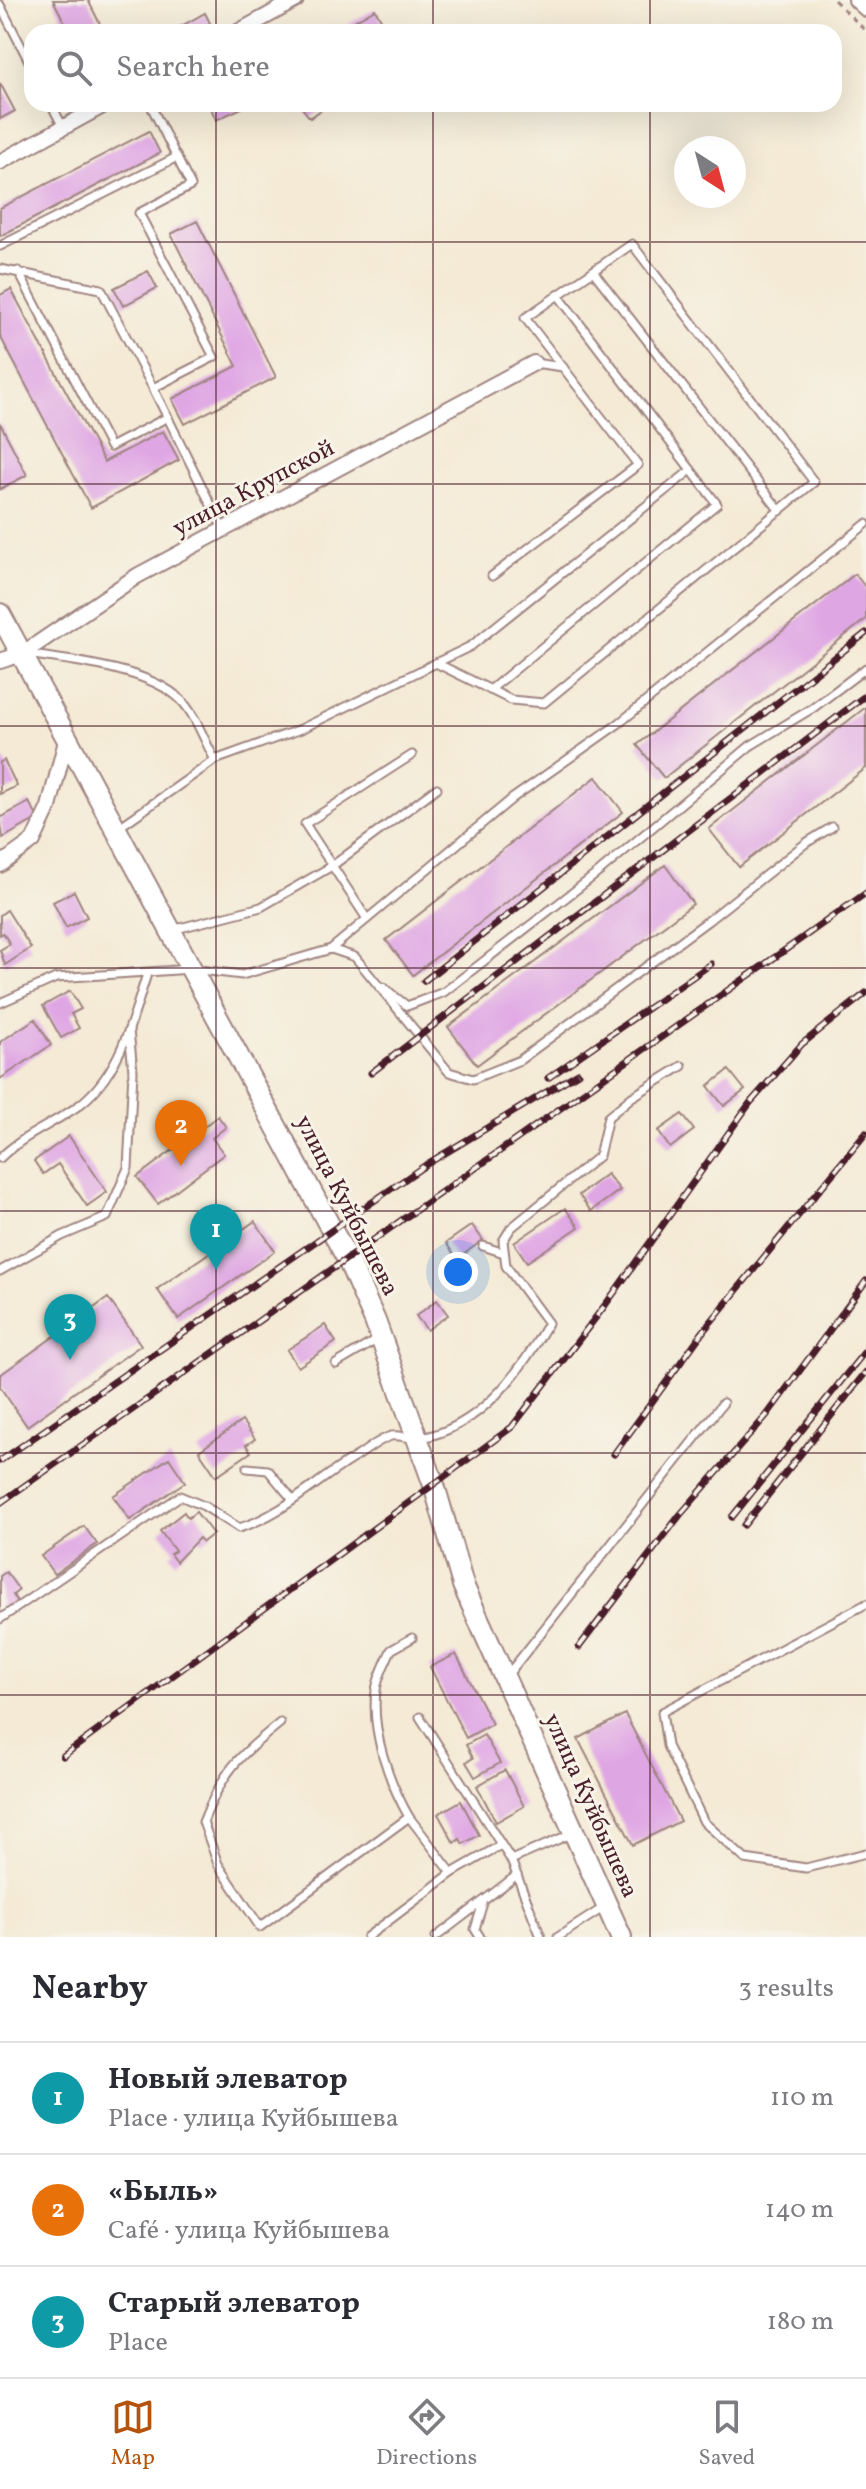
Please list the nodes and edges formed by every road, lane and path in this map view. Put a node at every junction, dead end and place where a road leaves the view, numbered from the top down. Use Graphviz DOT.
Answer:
graph roads {
  1 [pos="856,0"];
  2 [pos="288,2"];
  3 [pos="0,5"];
  4 [pos="866,9"];
  5 [pos="251,24"];
  6 [pos="24,52"];
  7 [pos="55,112"];
  8 [pos="91,112"];
  9 [pos="154,112"];
  10 [pos="63,127"];
  11 [pos="177,157"];
  12 [pos="0,162"];
  13 [pos="0,246"];
  14 [pos="0,269"];
  15 [pos="18,271"];
  16 [pos="593,271"];
  17 [pos="558,295"];
  18 [pos="534,363"];
  19 [pos="563,367"];
  20 [pos="153,388"];
  21 [pos="168,417"];
  22 [pos="691,470"];
  23 [pos="780,511"];
  24 [pos="866,524"];
  25 [pos="224,531"];
  26 [pos="492,576"];
  27 [pos="0,614"];
  28 [pos="22,654"];
  29 [pos="0,661"];
  30 [pos="436,663"];
  31 [pos="866,668"];
  32 [pos="490,690"];
  33 [pos="67,737"];
  34 [pos="412,755"];
  35 [pos="215,760"];
  36 [pos="437,788"];
  37 [pos="832,827"];
  38 [pos="116,829"];
  39 [pos="0,865"];
  40 [pos="332,866"];
  41 [pos="367,919"];
  42 [pos="171,931"];
  43 [pos="331,949"];
  44 [pos="192,969"];
  45 [pos="147,974"];
  46 [pos="375,981"];
  47 [pos="0,1003"];
  48 [pos="129,1030"];
  49 [pos="682,1066"];
  50 [pos="0,1158"];
  51 [pos="483,1246"];
  52 [pos="501,1252"];
  53 [pos="0,1271"];
  54 [pos="380,1338"];
  55 [pos="336,1364"];
  56 [pos="723,1403"];
  57 [pos="418,1439"];
  58 [pos="247,1468"];
  59 [pos="293,1500"];
  60 [pos="866,1604"];
  61 [pos="0,1619"];
  62 [pos="412,1638"];
  63 [pos="504,1679"];
  64 [pos="420,1717"];
  65 [pos="280,1723"];
  66 [pos="409,1817"];
  67 [pos="574,1833"];
  68 [pos="501,1845"];
  69 [pos="866,1853"];
  70 [pos="511,1860"];
  71 [pos="452,1873"];
  72 [pos="517,1875"];
  73 [pos="484,1901"];
  74 [pos="606,1905"];
  75 [pos="367,1937"];
  76 [pos="436,1937"];
  77 [pos="480,1937"];
  78 [pos="541,1937"];
  79 [pos="558,1937"];
  80 [pos="621,1937"];
  1 -- 4 [label="street"];
  2 -- 5 [label="street"];
  3 -- 6 [label="lane"];
  7 -- 10 [label="lane"];
  8 -- 10 [label="street"];
  9 -- 11 [label="lane"];
  10 -- 12 [label="street"];
  11 -- 13 [label="lane"];
  11 -- 20 [label="lane"];
  14 -- 15 [label="lane"];
  15 -- 20 [label="lane"];
  15 -- 21 [label="lane"];
  16 -- 17 [label="lane"];
  16 -- 23 [label="lane"];
  16 -- 23 [label="lane"];
  17 -- 19 [label="lane"];
  17 -- 22 [label="lane"];
  18 -- 19 [label="lane"];
  18 -- 25 [label="street, улица Крупской"];
  19 -- 26 [label="lane"];
  20 -- 21 [label="lane"];
  21 -- 25 [label="lane"];
  22 -- 30 [label="lane"];
  22 -- 32 [label="lane"];
  23 -- 32 [label="lane"];
  24 -- 41 [label="lane"];
  25 -- 28 [label="street, улица Крупской"];
  27 -- 28 [label="street, улица Куйбышева"];
  28 -- 29 [label="street, улица Крупской"];
  28 -- 33 [label="street, улица Куйбышева"];
  28 -- 35 [label="lane"];
  30 -- 32 [label="lane"];
  30 -- 35 [label="lane"];
  31 -- 46 [label="lane"];
  33 -- 38 [label="street, улица Куйбышева"];
  33 -- 39 [label="street"];
  34 -- 40 [label="lane"];
  35 -- 38 [label="lane"];
  36 -- 40 [label="lane"];
  37 -- 46 [label="lane"];
  38 -- 42 [label="street, улица Куйбышева"];
  40 -- 41 [label="lane"];
  40 -- 42 [label="lane"];
  41 -- 43 [label="lane"];
  42 -- 44 [label="street, улица Куйбышева"];
  43 -- 44 [label="lane"];
  43 -- 46 [label="lane"];
  44 -- 45 [label="lane"];
  44 -- 54 [label="street, улица Куйбышева"];
  45 -- 47 [label="lane"];
  45 -- 48 [label="lane"];
  48 -- 50 [label="lane"];
  48 -- 53 [label="lane"];
  49 -- 52 [label="lane"];
  51 -- 52 [label="lane"];
  52 -- 57 [label="lane"];
  54 -- 55 [label="lane"];
  54 -- 57 [label="street, улица Куйбышева"];
  56 -- 63 [label="lane"];
  57 -- 59 [label="lane"];
  57 -- 63 [label="street, улица Куйбышева"];
  58 -- 59 [label="lane"];
  59 -- 61 [label="lane"];
  60 -- 69 [label="lane"];
  62 -- 66 [label="lane"];
  63 -- 67 [label="street, улица Куйбышева"];
  64 -- 68 [label="lane"];
  65 -- 66 [label="lane"];
  66 -- 71 [label="lane"];
  67 -- 70 [label="lane"];
  67 -- 74 [label="street, улица Куйбышева"];
  68 -- 70 [label="lane"];
  68 -- 71 [label="lane"];
  70 -- 72 [label="lane"];
  71 -- 75 [label="lane"];
  72 -- 73 [label="lane"];
  72 -- 78 [label="lane"];
  73 -- 76 [label="lane"];
  73 -- 77 [label="lane"];
  74 -- 79 [label="lane"];
  74 -- 80 [label="street, улица Куйбышева"];
}
